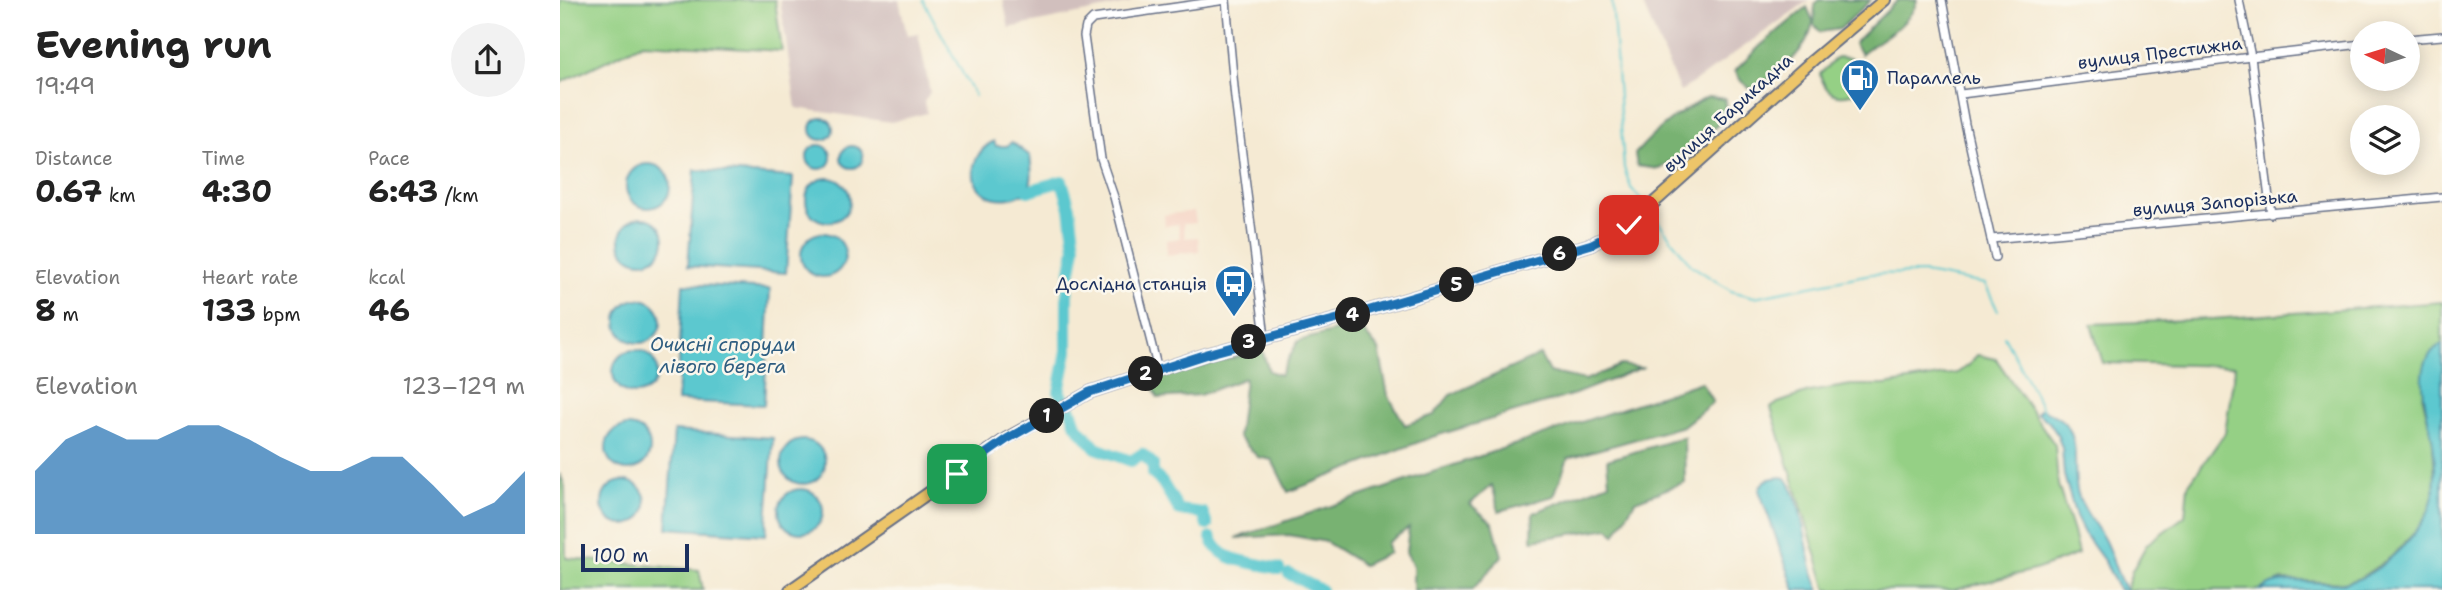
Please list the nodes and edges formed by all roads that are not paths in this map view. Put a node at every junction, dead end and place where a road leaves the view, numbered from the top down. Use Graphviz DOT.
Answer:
graph roads {
  1 [pos="1226,0"];
  2 [pos="1884,0"];
  3 [pos="1942,0"];
  4 [pos="2239,0"];
  5 [pos="2442,36"];
  6 [pos="2420,39"];
  7 [pos="2350,45"];
  8 [pos="2251,57"];
  9 [pos="1961,94"];
  10 [pos="2442,197"];
  11 [pos="2270,214"];
  12 [pos="1991,239"];
  13 [pos="1995,257"];
  14 [pos="1265,337"];
  15 [pos="1158,370"];
  16 [pos="790,590"];
  1 -- 14 [label="street"];
  1 -- 15 [label="street"];
  2 -- 14 [label="main road, вулиця Барикадна"];
  3 -- 9 [label="street"];
  4 -- 8 [label="street"];
  5 -- 6 [label="street"];
  7 -- 8 [label="street, вулиця Престижна"];
  8 -- 9 [label="street, вулиця Престижна"];
  8 -- 11 [label="street"];
  9 -- 12 [label="street"];
  10 -- 11 [label="street, вулиця Запорізька"];
  11 -- 12 [label="street, вулиця Запорізька"];
  12 -- 13 [label="street"];
  14 -- 15 [label="main road, вулиця Барикадна"];
  15 -- 16 [label="main road, вулиця Барикадна"];
}
